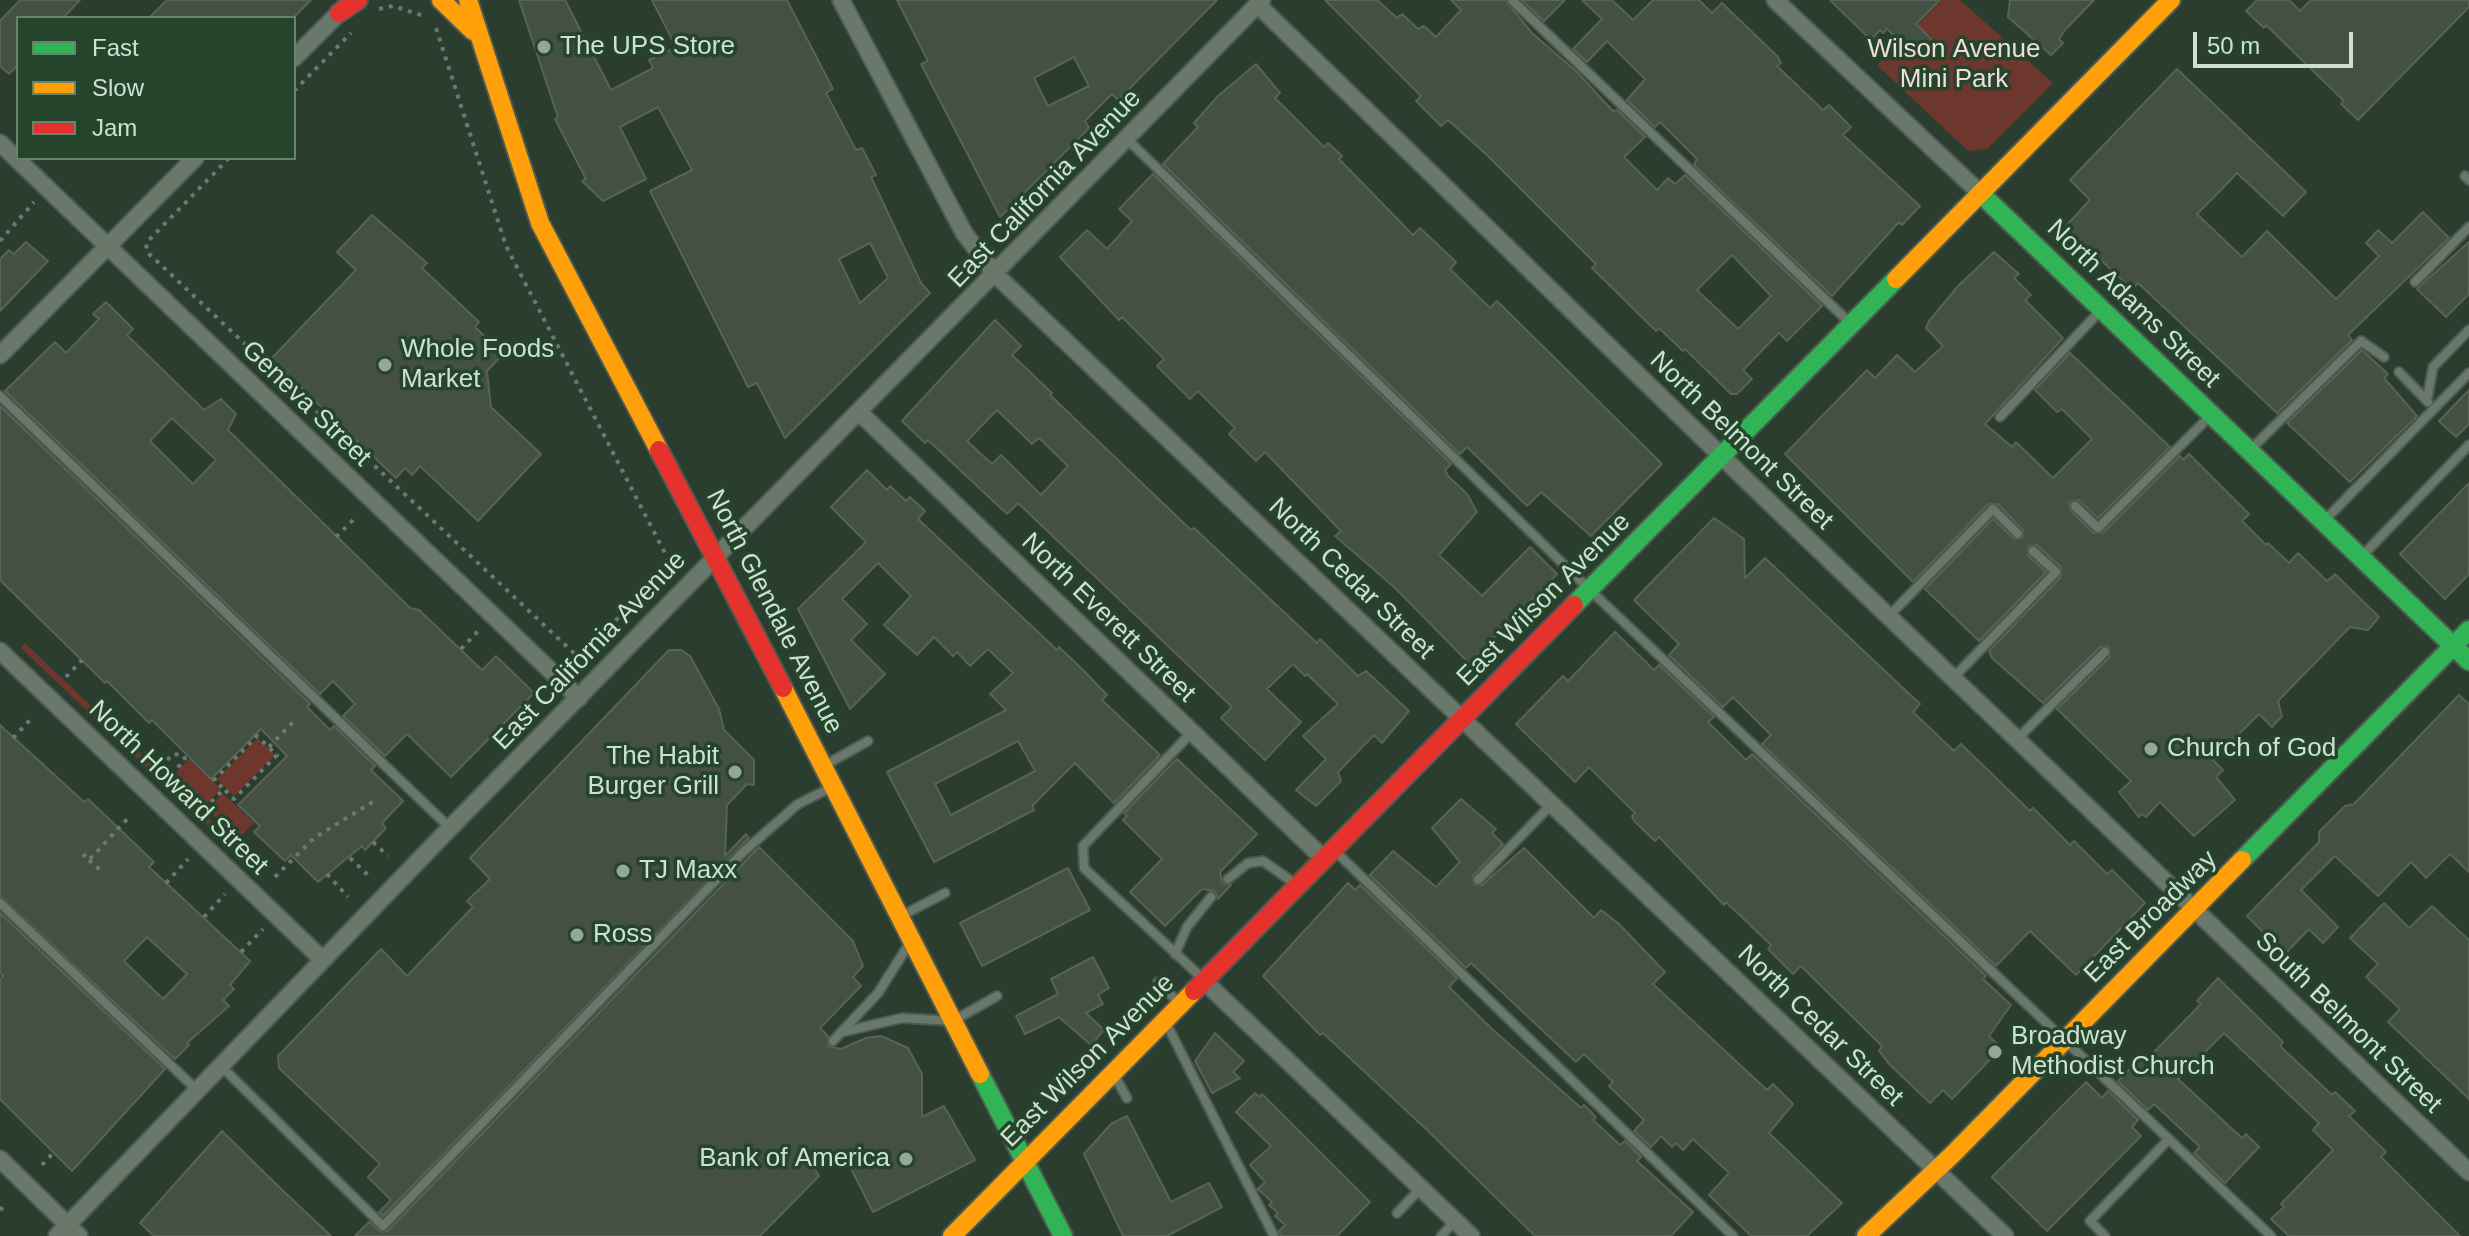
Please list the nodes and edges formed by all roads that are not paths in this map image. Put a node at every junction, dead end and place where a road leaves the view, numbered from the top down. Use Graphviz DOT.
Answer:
graph roads {
  1 [pos="441,0"];
  2 [pos="468,0"];
  3 [pos="841,0"];
  4 [pos="1512,0"];
  5 [pos="1775,0"];
  6 [pos="2171,0"];
  7 [pos="1259,2"];
  8 [pos="350,4"];
  9 [pos="296,56"];
  10 [pos="486,59"];
  11 [pos="1127,139"];
  12 [pos="0,143"];
  13 [pos="16,158"];
  14 [pos="18,160"];
  15 [pos="193,160"];
  16 [pos="1980,193"];
  17 [pos="2469,227"];
  18 [pos="107,246"];
  19 [pos="996,275"];
  20 [pos="2415,282"];
  21 [pos="2102,310"];
  22 [pos="1851,325"];
  23 [pos="2469,330"];
  24 [pos="0,355"];
  25 [pos="2384,357"];
  26 [pos="2399,372"];
  27 [pos="2469,373"];
  28 [pos="0,396"];
  29 [pos="2427,400"];
  30 [pos="2435,408"];
  31 [pos="859,412"];
  32 [pos="2212,415"];
  33 [pos="2000,417"];
  34 [pos="2469,445"];
  35 [pos="2250,451"];
  36 [pos="1721,456"];
  37 [pos="2075,506"];
  38 [pos="2323,522"];
  39 [pos="2018,534"];
  40 [pos="2033,551"];
  41 [pos="716,556"];
  42 [pos="2361,558"];
  43 [pos="1590,590"];
  44 [pos="1888,616"];
  45 [pos="2469,630"];
  46 [pos="2453,646"];
  47 [pos="0,651"];
  48 [pos="2105,652"];
  49 [pos="2469,661"];
  50 [pos="1953,678"];
  51 [pos="579,698"];
  52 [pos="1463,719"];
  53 [pos="1192,732"];
  54 [pos="2017,739"];
  55 [pos="868,741"];
  56 [pos="824,766"];
  57 [pos="834,786"];
  58 [pos="1552,804"];
  59 [pos="450,828"];
  60 [pos="1329,854"];
  61 [pos="1228,879"];
  62 [pos="1478,880"];
  63 [pos="1298,886"];
  64 [pos="945,893"];
  65 [pos="1211,897"];
  66 [pos="0,903"];
  67 [pos="2195,909"];
  68 [pos="900,916"];
  69 [pos="912,940"];
  70 [pos="1175,954"];
  71 [pos="323,960"];
  72 [pos="1204,981"];
  73 [pos="1158,982"];
  74 [pos="997,996"];
  75 [pos="1180,1005"];
  76 [pos="953,1021"];
  77 [pos="1164,1021"];
  78 [pos="842,1032"];
  79 [pos="2066,1040"];
  80 [pos="833,1041"];
  81 [pos="221,1066"];
  82 [pos="1113,1073"];
  83 [pos="197,1090"];
  84 [pos="1127,1098"];
  85 [pos="2169,1139"];
  86 [pos="0,1159"];
  87 [pos="1024,1163"];
  88 [pos="1937,1170"];
  89 [pos="2469,1172"];
  90 [pos="1421,1188"];
  91 [pos="1397,1213"];
  92 [pos="1455,1221"];
  93 [pos="68,1232"];
  94 [pos="952,1236"];
  95 [pos="1063,1236"];
  96 [pos="1274,1236"];
  97 [pos="1441,1236"];
  98 [pos="1471,1236"];
  99 [pos="1733,1236"];
  100 [pos="1866,1236"];
  101 [pos="2005,1236"];
  102 [pos="2105,1236"];
  103 [pos="2271,1236"];
  1 -- 10 [label="street"];
  2 -- 10 [label="street, North Glendale Avenue"];
  3 -- 19 [label="street, North Cedar Street"];
  4 -- 22 [label="lane"];
  5 -- 16 [label="street, North Adams Street"];
  6 -- 16 [label="street, East Wilson Avenue"];
  7 -- 11 [label="street, East California Avenue"];
  7 -- 36 [label="street, North Belmont Street"];
  8 -- 9 [label="street"];
  10 -- 41 [label="street, North Glendale Avenue"];
  11 -- 19 [label="street, East California Avenue"];
  11 -- 43 [label="lane"];
  12 -- 13 [label="street, Geneva Street"];
  14 -- 18 [label="street, Geneva Street"];
  15 -- 18 [label="street"];
  16 -- 21 [label="street, North Adams Street"];
  16 -- 22 [label="street, East Wilson Avenue"];
  17 -- 20 [label="lane"];
  18 -- 24 [label="street"];
  18 -- 51 [label="street, Geneva Street"];
  19 -- 31 [label="street, East California Avenue"];
  19 -- 52 [label="street, North Cedar Street"];
  21 -- 32 [label="street, North Adams Street"];
  21 -- 33 [label="lane"];
  22 -- 36 [label="street, East Wilson Avenue"];
  23 -- 29 [label="lane"];
  25 -- 35 [label="lane"];
  26 -- 29 [label="lane"];
  27 -- 30 [label="lane"];
  28 -- 59 [label="lane"];
  29 -- 30 [label="lane"];
  30 -- 38 [label="lane"];
  31 -- 41 [label="street, East California Avenue"];
  31 -- 53 [label="street, North Everett Street"];
  32 -- 35 [label="street, North Adams Street"];
  32 -- 37 [label="lane"];
  34 -- 42 [label="lane"];
  35 -- 38 [label="street, North Adams Street"];
  36 -- 43 [label="street, East Wilson Avenue"];
  36 -- 44 [label="street, North Belmont Street"];
  38 -- 42 [label="street, North Adams Street"];
  39 -- 44 [label="lane"];
  40 -- 50 [label="lane"];
  41 -- 51 [label="street, East California Avenue"];
  41 -- 56 [label="street, North Glendale Avenue"];
  42 -- 46 [label="street, North Adams Street"];
  43 -- 52 [label="street, East Wilson Avenue"];
  43 -- 79 [label="lane"];
  44 -- 50 [label="street, North Belmont Street"];
  45 -- 46 [label="street, East Broadway"];
  46 -- 49 [label="street, North Adams Street"];
  46 -- 67 [label="street, East Broadway"];
  47 -- 71 [label="street, North Howard Street"];
  48 -- 54 [label="lane"];
  50 -- 54 [label="street, North Belmont Street"];
  51 -- 59 [label="street, East California Avenue"];
  52 -- 58 [label="street, North Cedar Street"];
  52 -- 60 [label="street, East Wilson Avenue"];
  53 -- 60 [label="street, North Everett Street"];
  53 -- 70 [label="lane"];
  54 -- 67 [label="street, North Belmont Street"];
  55 -- 56 [label="lane"];
  56 -- 57 [label="street, North Glendale Avenue"];
  57 -- 68 [label="street, North Glendale Avenue"];
  57 -- 81 [label="lane"];
  58 -- 62 [label="lane"];
  58 -- 88 [label="street, North Cedar Street"];
  59 -- 71 [label="street, East California Avenue"];
  60 -- 63 [label="street, East Wilson Avenue"];
  60 -- 99 [label="lane"];
  61 -- 63 [label="lane"];
  63 -- 72 [label="street, East Wilson Avenue"];
  64 -- 68 [label="lane"];
  65 -- 70 [label="lane"];
  66 -- 83 [label="lane"];
  67 -- 79 [label="street, East Broadway"];
  67 -- 89 [label="street, South Belmont Street"];
  68 -- 69 [label="street, North Glendale Avenue"];
  69 -- 76 [label="street, North Glendale Avenue"];
  69 -- 78 [label="lane"];
  70 -- 72 [label="lane"];
  71 -- 81 [label="street, East California Avenue"];
  72 -- 75 [label="street, East Wilson Avenue"];
  72 -- 90 [label="street"];
  73 -- 75 [label="lane"];
  74 -- 76 [label="lane"];
  75 -- 77 [label="street, East Wilson Avenue"];
  76 -- 78 [label="lane"];
  76 -- 87 [label="street, North Glendale Avenue"];
  77 -- 82 [label="street, East Wilson Avenue"];
  77 -- 96 [label="lane"];
  78 -- 80 [label="lane"];
  79 -- 85 [label="lane"];
  79 -- 88 [label="street, East Broadway"];
  81 -- 83 [label="street, East California Avenue"];
  82 -- 84 [label="lane"];
  82 -- 87 [label="street, East Wilson Avenue"];
  83 -- 93 [label="street, East California Avenue"];
  85 -- 102 [label="lane"];
  85 -- 103 [label="lane"];
  86 -- 93 [label="street"];
  87 -- 94 [label="street, East Wilson Avenue"];
  87 -- 95 [label="street, North Glendale Avenue"];
  88 -- 100 [label="street, East Broadway"];
  88 -- 101 [label="street, North Cedar Street"];
  90 -- 91 [label="lane"];
  90 -- 92 [label="street"];
  92 -- 97 [label="lane"];
  92 -- 98 [label="street"];
}
